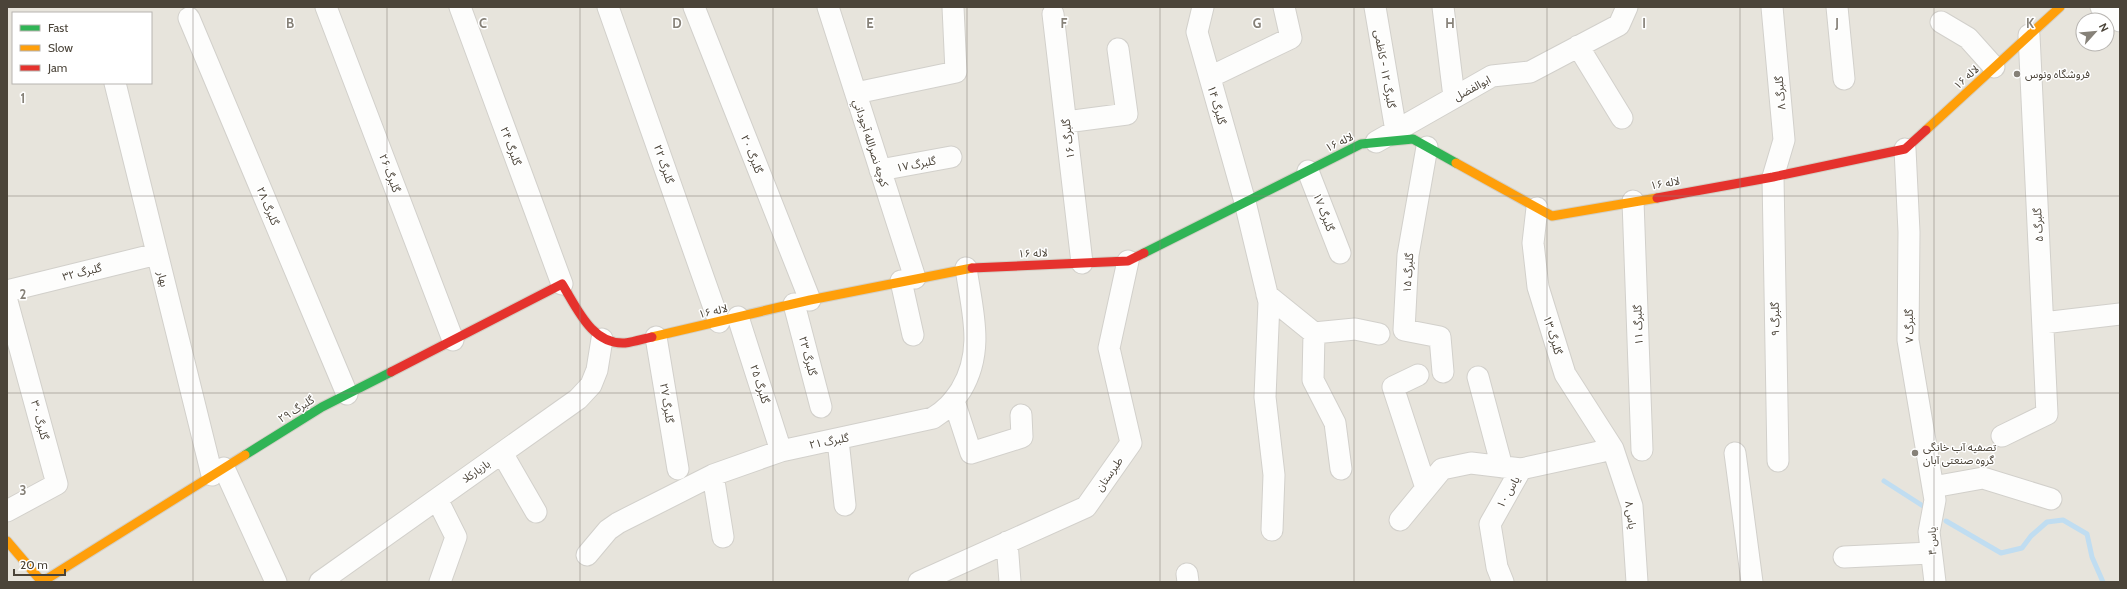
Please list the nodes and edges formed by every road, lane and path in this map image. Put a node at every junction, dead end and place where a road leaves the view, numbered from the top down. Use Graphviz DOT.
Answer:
graph roads {
  1 [pos="326,7"];
  2 [pos="460,7"];
  3 [pos="608,7"];
  4 [pos="694,7"];
  5 [pos="828,7"];
  6 [pos="953,7"];
  7 [pos="1203,7"];
  8 [pos="1284,7"];
  9 [pos="1375,7"];
  10 [pos="1443,7"];
  11 [pos="1627,7"];
  12 [pos="1772,7"];
  13 [pos="1837,7"];
  14 [pos="2060,7"];
  15 [pos="2101,7"];
  16 [pos="1053,14"];
  17 [pos="189,18"];
  18 [pos="2120,20"];
  19 [pos="1942,22"];
  20 [pos="2029,35"];
  21 [pos="1578,46"];
  22 [pos="1118,48"];
  23 [pos="1994,67"];
  24 [pos="1210,77"];
  25 [pos="1844,79"];
  26 [pos="115,84"];
  27 [pos="856,93"];
  28 [pos="1454,97"];
  29 [pos="1622,118"];
  30 [pos="1066,122"];
  31 [pos="1396,131"];
  32 [pos="1376,142"];
  33 [pos="1427,147"];
  34 [pos="1905,149"];
  35 [pos="951,157"];
  36 [pos="880,170"];
  37 [pos="1308,171"];
  38 [pos="1773,177"];
  39 [pos="1633,201"];
  40 [pos="1245,202"];
  41 [pos="1537,208"];
  42 [pos="1340,253"];
  43 [pos="157,254"];
  44 [pos="1128,261"];
  45 [pos="1082,263"];
  46 [pos="966,268"];
  47 [pos="908,280"];
  48 [pos="562,284"];
  49 [pos="7,291"];
  50 [pos="1267,294"];
  51 [pos="7,301"];
  52 [pos="802,302"];
  53 [pos="2120,314"];
  54 [pos="728,320"];
  55 [pos="2043,323"];
  56 [pos="1314,333"];
  57 [pos="1379,334"];
  58 [pos="913,335"];
  59 [pos="656,337"];
  60 [pos="602,339"];
  61 [pos="453,340"];
  62 [pos="1443,372"];
  63 [pos="1418,375"];
  64 [pos="1478,377"];
  65 [pos="347,394"];
  66 [pos="954,401"];
  67 [pos="821,407"];
  68 [pos="1021,415"];
  69 [pos="2002,436"];
  70 [pos="838,440"];
  71 [pos="1613,450"];
  72 [pos="1642,450"];
  73 [pos="781,451"];
  74 [pos="502,453"];
  75 [pos="1735,453"];
  76 [pos="1778,461"];
  77 [pos="1511,468"];
  78 [pos="678,469"];
  79 [pos="1341,469"];
  80 [pos="218,472"];
  81 [pos="713,475"];
  82 [pos="1426,488"];
  83 [pos="1934,494"];
  84 [pos="437,499"];
  85 [pos="2051,499"];
  86 [pos="845,505"];
  87 [pos="7,511"];
  88 [pos="536,512"];
  89 [pos="1400,520"];
  90 [pos="1272,530"];
  91 [pos="723,537"];
  92 [pos="7,541"];
  93 [pos="1007,542"];
  94 [pos="1931,553"];
  95 [pos="587,555"];
  96 [pos="1844,557"];
  97 [pos="276,582"];
  98 [pos="320,582"];
  99 [pos="440,582"];
  100 [pos="919,582"];
  101 [pos="1010,582"];
  102 [pos="1503,582"];
  103 [pos="1637,582"];
  104 [pos="1752,582"];
  105 [pos="1935,582"];
  1 -- 61 [label="street, گلبرگ ۲۶"];
  2 -- 48 [label="street, گلبرگ ۲۴"];
  3 -- 54 [label="street, گلبرگ ۲۲"];
  4 -- 52 [label="street, گلبرگ ۲۰"];
  5 -- 27 [label="street, كوچه نصرالله آجوداني"];
  6 -- 27 [label="street"];
  7 -- 24 [label="street, گلبرگ ۱۴"];
  8 -- 24 [label="street"];
  9 -- 31 [label="street, گلبرگ ۱۲ - کاظمی"];
  10 -- 28 [label="street"];
  11 -- 21 [label="street, ابوالفضل"];
  12 -- 38 [label="street, گلبرگ ۸"];
  13 -- 25 [label="street"];
  14 -- 20 [label="street, لاله ۱۶"];
  15 -- 18 [label="street"];
  16 -- 30 [label="street, گلبرگ ۱۶"];
  17 -- 65 [label="street, گلبرگ ۲۸"];
  19 -- 23 [label="street"];
  20 -- 23 [label="street, لاله ۱۶"];
  20 -- 55 [label="street, گلبرگ ۵"];
  21 -- 28 [label="street, ابوالفضل"];
  21 -- 29 [label="street"];
  22 -- 30 [label="street"];
  23 -- 34 [label="street, لاله ۱۶"];
  24 -- 40 [label="street, گلبرگ ۱۴"];
  26 -- 43 [label="street, بهار"];
  27 -- 36 [label="street, كوچه نصرالله آجوداني"];
  28 -- 31 [label="street, ابوالفضل"];
  30 -- 45 [label="street, گلبرگ ۱۶"];
  31 -- 32 [label="street, ابوالفضل"];
  32 -- 33 [label="street, لاله ۱۶"];
  32 -- 37 [label="street, لاله ۱۶"];
  33 -- 41 [label="street, لاله ۱۶"];
  33 -- 62 [label="street, گلبرگ ۱۵"];
  34 -- 38 [label="street, لاله ۱۶"];
  34 -- 83 [label="street, گلبرگ ۷"];
  35 -- 36 [label="street, گلبرگ ۱۷"];
  36 -- 47 [label="street, كوچه نصرالله آجوداني"];
  37 -- 40 [label="street, لاله ۱۶"];
  37 -- 42 [label="street, گلبرگ ۱۷"];
  38 -- 39 [label="street, لاله ۱۶"];
  38 -- 76 [label="street, گلبرگ ۹"];
  39 -- 41 [label="street, لاله ۱۶"];
  39 -- 72 [label="street, گلبرگ ۱۱"];
  40 -- 44 [label="street, لاله ۱۶"];
  40 -- 50 [label="street, گلبرگ ۱۴"];
  41 -- 71 [label="street, گلبرگ ۱۳"];
  43 -- 49 [label="street, گلبرگ ۳۲"];
  43 -- 80 [label="street, بهار"];
  44 -- 45 [label="street, لاله ۱۶"];
  44 -- 93 [label="street, طبرستان"];
  45 -- 46 [label="street, لاله ۱۶"];
  46 -- 47 [label="street, لاله ۱۶"];
  46 -- 66 [label="street, گلبرگ ۲۱"];
  47 -- 52 [label="street, لاله ۱۶"];
  47 -- 58 [label="street, كوچه نصرالله آجوداني"];
  48 -- 60 [label="street"];
  48 -- 61 [label="street, گلبرگ ۲۹"];
  50 -- 56 [label="street"];
  50 -- 90 [label="street, گلبرگ ۱۴"];
  51 -- 87 [label="street, گلبرگ ۳۰"];
  52 -- 54 [label="street, لاله ۱۶"];
  52 -- 67 [label="street, گلبرگ ۲۳"];
  53 -- 55 [label="street"];
  54 -- 59 [label="street, لاله ۱۶"];
  54 -- 73 [label="street, گلبرگ ۲۵"];
  55 -- 69 [label="street, گلبرگ ۵"];
  56 -- 57 [label="street"];
  56 -- 79 [label="street"];
  59 -- 60 [label="street, لاله ۱۶"];
  59 -- 78 [label="street, گلبرگ ۲۷"];
  60 -- 74 [label="street, بازیارکلا"];
  61 -- 65 [label="street, گلبرگ ۲۹"];
  63 -- 82 [label="street"];
  64 -- 77 [label="street"];
  65 -- 80 [label="street, گلبرگ ۲۹"];
  66 -- 68 [label="street"];
  66 -- 70 [label="street, گلبرگ ۲۱"];
  70 -- 73 [label="street, گلبرگ ۲۱"];
  70 -- 86 [label="street"];
  71 -- 77 [label="street, یاس ۱۰"];
  71 -- 103 [label="street, یاس ۸"];
  73 -- 81 [label="street, گلبرگ ۲۱"];
  74 -- 84 [label="street, بازیارکلا"];
  74 -- 88 [label="street"];
  75 -- 104 [label="street"];
  77 -- 82 [label="street"];
  77 -- 102 [label="street, یاس ۱۰"];
  80 -- 92 [label="street, گلبرگ ۲۹"];
  80 -- 97 [label="street, بهار"];
  81 -- 91 [label="street"];
  81 -- 95 [label="street, گلبرگ ۲۱"];
  82 -- 89 [label="street"];
  83 -- 85 [label="street"];
  83 -- 94 [label="street, یاس ۴"];
  84 -- 98 [label="street, بازیارکلا"];
  84 -- 99 [label="street"];
  93 -- 100 [label="street, طبرستان"];
  93 -- 101 [label="street"];
  94 -- 96 [label="street"];
  94 -- 105 [label="street, یاس ۴"];
}
